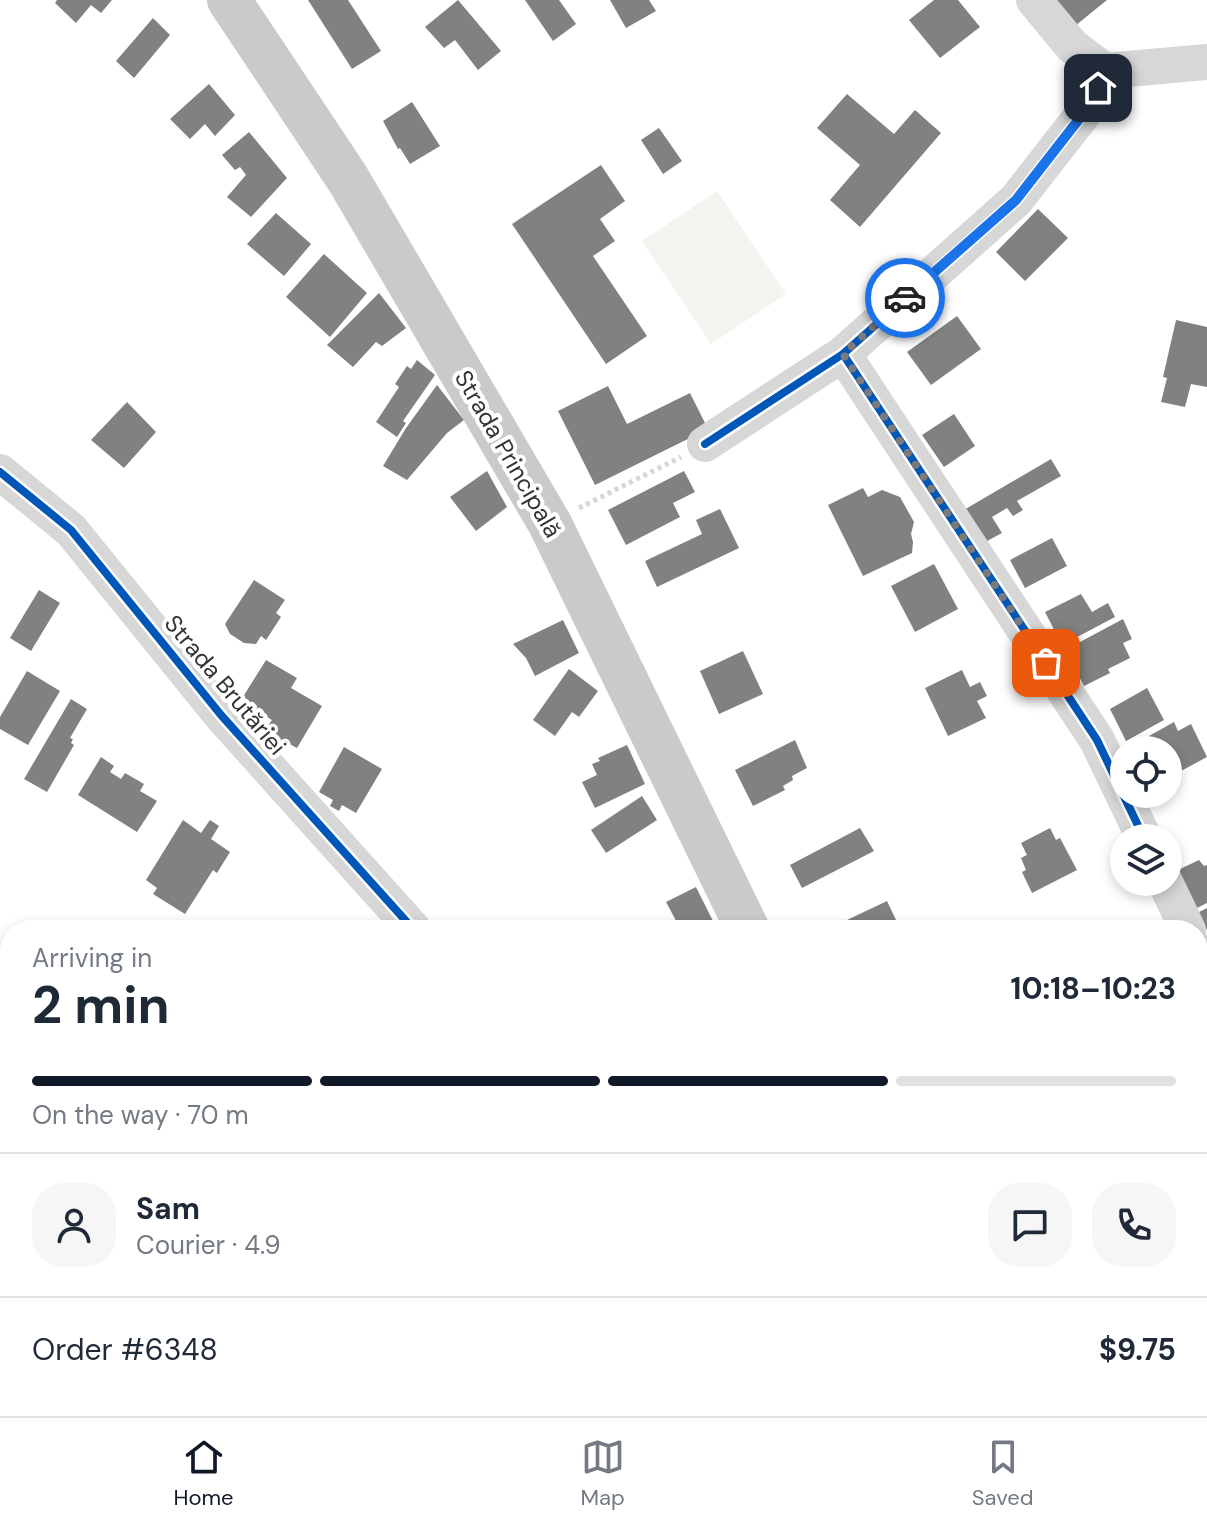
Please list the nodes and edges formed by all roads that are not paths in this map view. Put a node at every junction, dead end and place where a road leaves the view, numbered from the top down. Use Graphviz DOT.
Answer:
graph roads {
  1 [pos="229,0"];
  2 [pos="1034,0"];
  3 [pos="1207,62"];
  4 [pos="1105,71"];
  5 [pos="843,354"];
  6 [pos="705,444"];
  7 [pos="0,472"];
  8 [pos="1137,824"];
  9 [pos="1172,896"];
  10 [pos="405,920"];
  11 [pos="743,920"];
  12 [pos="1183,920"];
  1 -- 11 [label="main road, Strada Principală"];
  2 -- 4 [label="street"];
  3 -- 4 [label="street"];
  4 -- 5 [label="street"];
  5 -- 6 [label="street"];
  5 -- 8 [label="street"];
  7 -- 10 [label="street, Strada Brutăriei"];
  9 -- 12 [label="street"];
}
